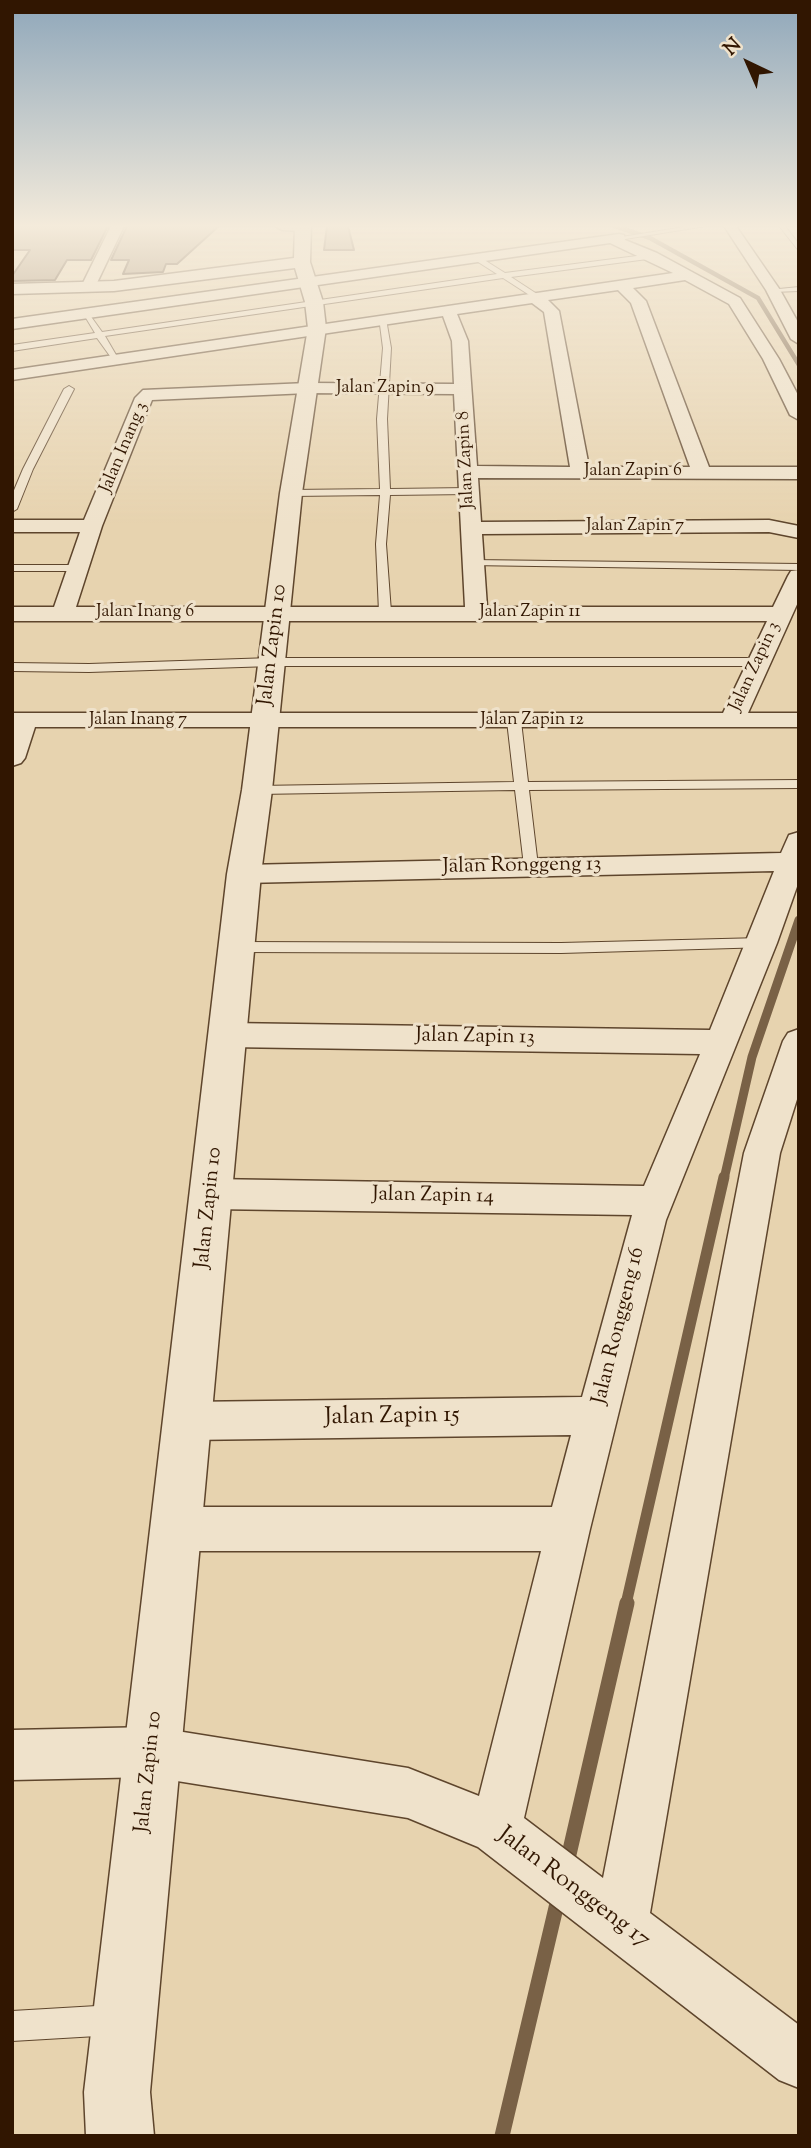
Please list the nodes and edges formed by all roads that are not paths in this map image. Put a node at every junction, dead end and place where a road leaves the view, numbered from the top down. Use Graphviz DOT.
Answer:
graph roads {
  1 [pos="95,326"];
  2 [pos="131,326"];
  3 [pos="331,326"];
  4 [pos="383,326"];
  5 [pos="454,326"];
  6 [pos="554,326"];
  7 [pos="647,326"];
  8 [pos="751,326"];
  9 [pos="317,328"];
  10 [pos="100,334"];
  11 [pos="12,348"];
  12 [pos="115,360"];
  13 [pos="12,375"];
  14 [pos="307,388"];
  15 [pos="384,388"];
  16 [pos="69,389"];
  17 [pos="463,389"];
  18 [pos="799,415"];
  19 [pos="580,472"];
  20 [pos="799,472"];
  21 [pos="702,473"];
  22 [pos="468,481"];
  23 [pos="385,492"];
  24 [pos="291,493"];
  25 [pos="12,509"];
  26 [pos="12,526"];
  27 [pos="92,526"];
  28 [pos="471,528"];
  29 [pos="799,532"];
  30 [pos="473,564"];
  31 [pos="799,567"];
  32 [pos="12,568"];
  33 [pos="79,568"];
  34 [pos="799,576"];
  35 [pos="385,612"];
  36 [pos="63,613"];
  37 [pos="476,613"];
  38 [pos="12,614"];
  39 [pos="278,614"];
  40 [pos="781,614"];
  41 [pos="272,662"];
  42 [pos="758,662"];
  43 [pos="12,667"];
  44 [pos="19,720"];
  45 [pos="732,720"];
  46 [pos="799,720"];
  47 [pos="264,721"];
  48 [pos="514,721"];
  49 [pos="12,758"];
  50 [pos="799,784"];
  51 [pos="521,787"];
  52 [pos="257,790"];
  53 [pos="796,854"];
  54 [pos="531,866"];
  55 [pos="244,874"];
  56 [pos="762,943"];
  57 [pos="237,947"];
  58 [pos="228,1035"];
  59 [pos="799,1041"];
  60 [pos="722,1042"];
  61 [pos="211,1194"];
  62 [pos="655,1201"];
  63 [pos="597,1416"];
  64 [pos="187,1421"];
  65 [pos="176,1529"];
  66 [pos="568,1529"];
  67 [pos="152,1752"];
  68 [pos="12,1755"];
  69 [pos="515,1844"];
  70 [pos="606,1914"];
  71 [pos="124,2020"];
  72 [pos="12,2026"];
  73 [pos="799,2060"];
  74 [pos="120,2136"];
  1 -- 10 [label="lane"];
  2 -- 10 [label="lane"];
  3 -- 9 [label="street"];
  4 -- 15 [label="lane"];
  5 -- 17 [label="street, Jalan Zapin 8"];
  6 -- 19 [label="street"];
  7 -- 21 [label="street"];
  8 -- 18 [label="street"];
  9 -- 12 [label="street"];
  9 -- 14 [label="street, Jalan Zapin 10"];
  10 -- 11 [label="lane"];
  10 -- 12 [label="lane"];
  12 -- 13 [label="street"];
  14 -- 15 [label="street, Jalan Zapin 9"];
  14 -- 24 [label="street, Jalan Zapin 10"];
  14 -- 27 [label="street, Jalan Inang 3"];
  15 -- 17 [label="street, Jalan Zapin 9"];
  15 -- 23 [label="lane"];
  16 -- 25 [label="lane"];
  17 -- 22 [label="street, Jalan Zapin 8"];
  19 -- 21 [label="street, Jalan Zapin 6"];
  19 -- 22 [label="street, Jalan Zapin 6"];
  20 -- 21 [label="street, Jalan Zapin 6"];
  22 -- 23 [label="lane"];
  22 -- 28 [label="street, Jalan Zapin 8"];
  23 -- 24 [label="lane"];
  23 -- 35 [label="lane"];
  24 -- 39 [label="street, Jalan Zapin 10"];
  26 -- 27 [label="street"];
  27 -- 33 [label="street, Jalan Inang 3"];
  28 -- 29 [label="street, Jalan Zapin 7"];
  28 -- 30 [label="street, Jalan Zapin 8"];
  30 -- 31 [label="lane"];
  30 -- 37 [label="street, Jalan Zapin 8"];
  32 -- 33 [label="lane"];
  33 -- 36 [label="street, Jalan Inang 3"];
  34 -- 40 [label="street, Jalan Zapin 3"];
  35 -- 37 [label="street, Jalan Zapin 11"];
  35 -- 39 [label="street, Jalan Zapin 11"];
  36 -- 38 [label="street, Jalan Inang 6"];
  36 -- 39 [label="street, Jalan Inang 6"];
  37 -- 40 [label="street, Jalan Zapin 11"];
  39 -- 41 [label="street, Jalan Zapin 10"];
  40 -- 42 [label="street, Jalan Zapin 3"];
  41 -- 42 [label="lane"];
  41 -- 43 [label="lane"];
  41 -- 47 [label="street, Jalan Zapin 10"];
  42 -- 45 [label="street, Jalan Zapin 3"];
  44 -- 47 [label="street, Jalan Inang 7"];
  44 -- 49 [label="street"];
  45 -- 46 [label="street, Jalan Zapin 12"];
  45 -- 48 [label="street, Jalan Zapin 12"];
  47 -- 48 [label="street, Jalan Zapin 12"];
  47 -- 52 [label="street, Jalan Zapin 10"];
  48 -- 51 [label="lane"];
  50 -- 51 [label="lane"];
  51 -- 52 [label="lane"];
  51 -- 54 [label="lane"];
  52 -- 55 [label="street, Jalan Zapin 10"];
  53 -- 54 [label="street, Jalan Ronggeng 13"];
  53 -- 56 [label="street, Jalan Ronggeng 16"];
  54 -- 55 [label="street, Jalan Ronggeng 13"];
  55 -- 57 [label="street, Jalan Zapin 10"];
  56 -- 57 [label="lane"];
  56 -- 60 [label="street, Jalan Ronggeng 16"];
  57 -- 58 [label="street, Jalan Zapin 10"];
  58 -- 60 [label="street, Jalan Zapin 13"];
  58 -- 61 [label="street, Jalan Zapin 10"];
  59 -- 70 [label="street"];
  60 -- 62 [label="street, Jalan Ronggeng 16"];
  61 -- 62 [label="street, Jalan Zapin 14"];
  61 -- 64 [label="street, Jalan Zapin 10"];
  62 -- 63 [label="street, Jalan Ronggeng 16"];
  63 -- 64 [label="street, Jalan Zapin 15"];
  63 -- 66 [label="street, Jalan Ronggeng 16"];
  64 -- 65 [label="street, Jalan Zapin 10"];
  65 -- 66 [label="street"];
  65 -- 67 [label="street, Jalan Zapin 10"];
  66 -- 69 [label="street, Jalan Ronggeng 16"];
  67 -- 68 [label="street, Jalan Ronggeng 17"];
  67 -- 69 [label="street, Jalan Ronggeng 17"];
  67 -- 71 [label="street, Jalan Zapin 10"];
  69 -- 70 [label="street, Jalan Ronggeng 17"];
  70 -- 73 [label="street, Jalan Ronggeng 17"];
  71 -- 72 [label="lane"];
  71 -- 74 [label="street, Jalan Zapin 10"];
}
